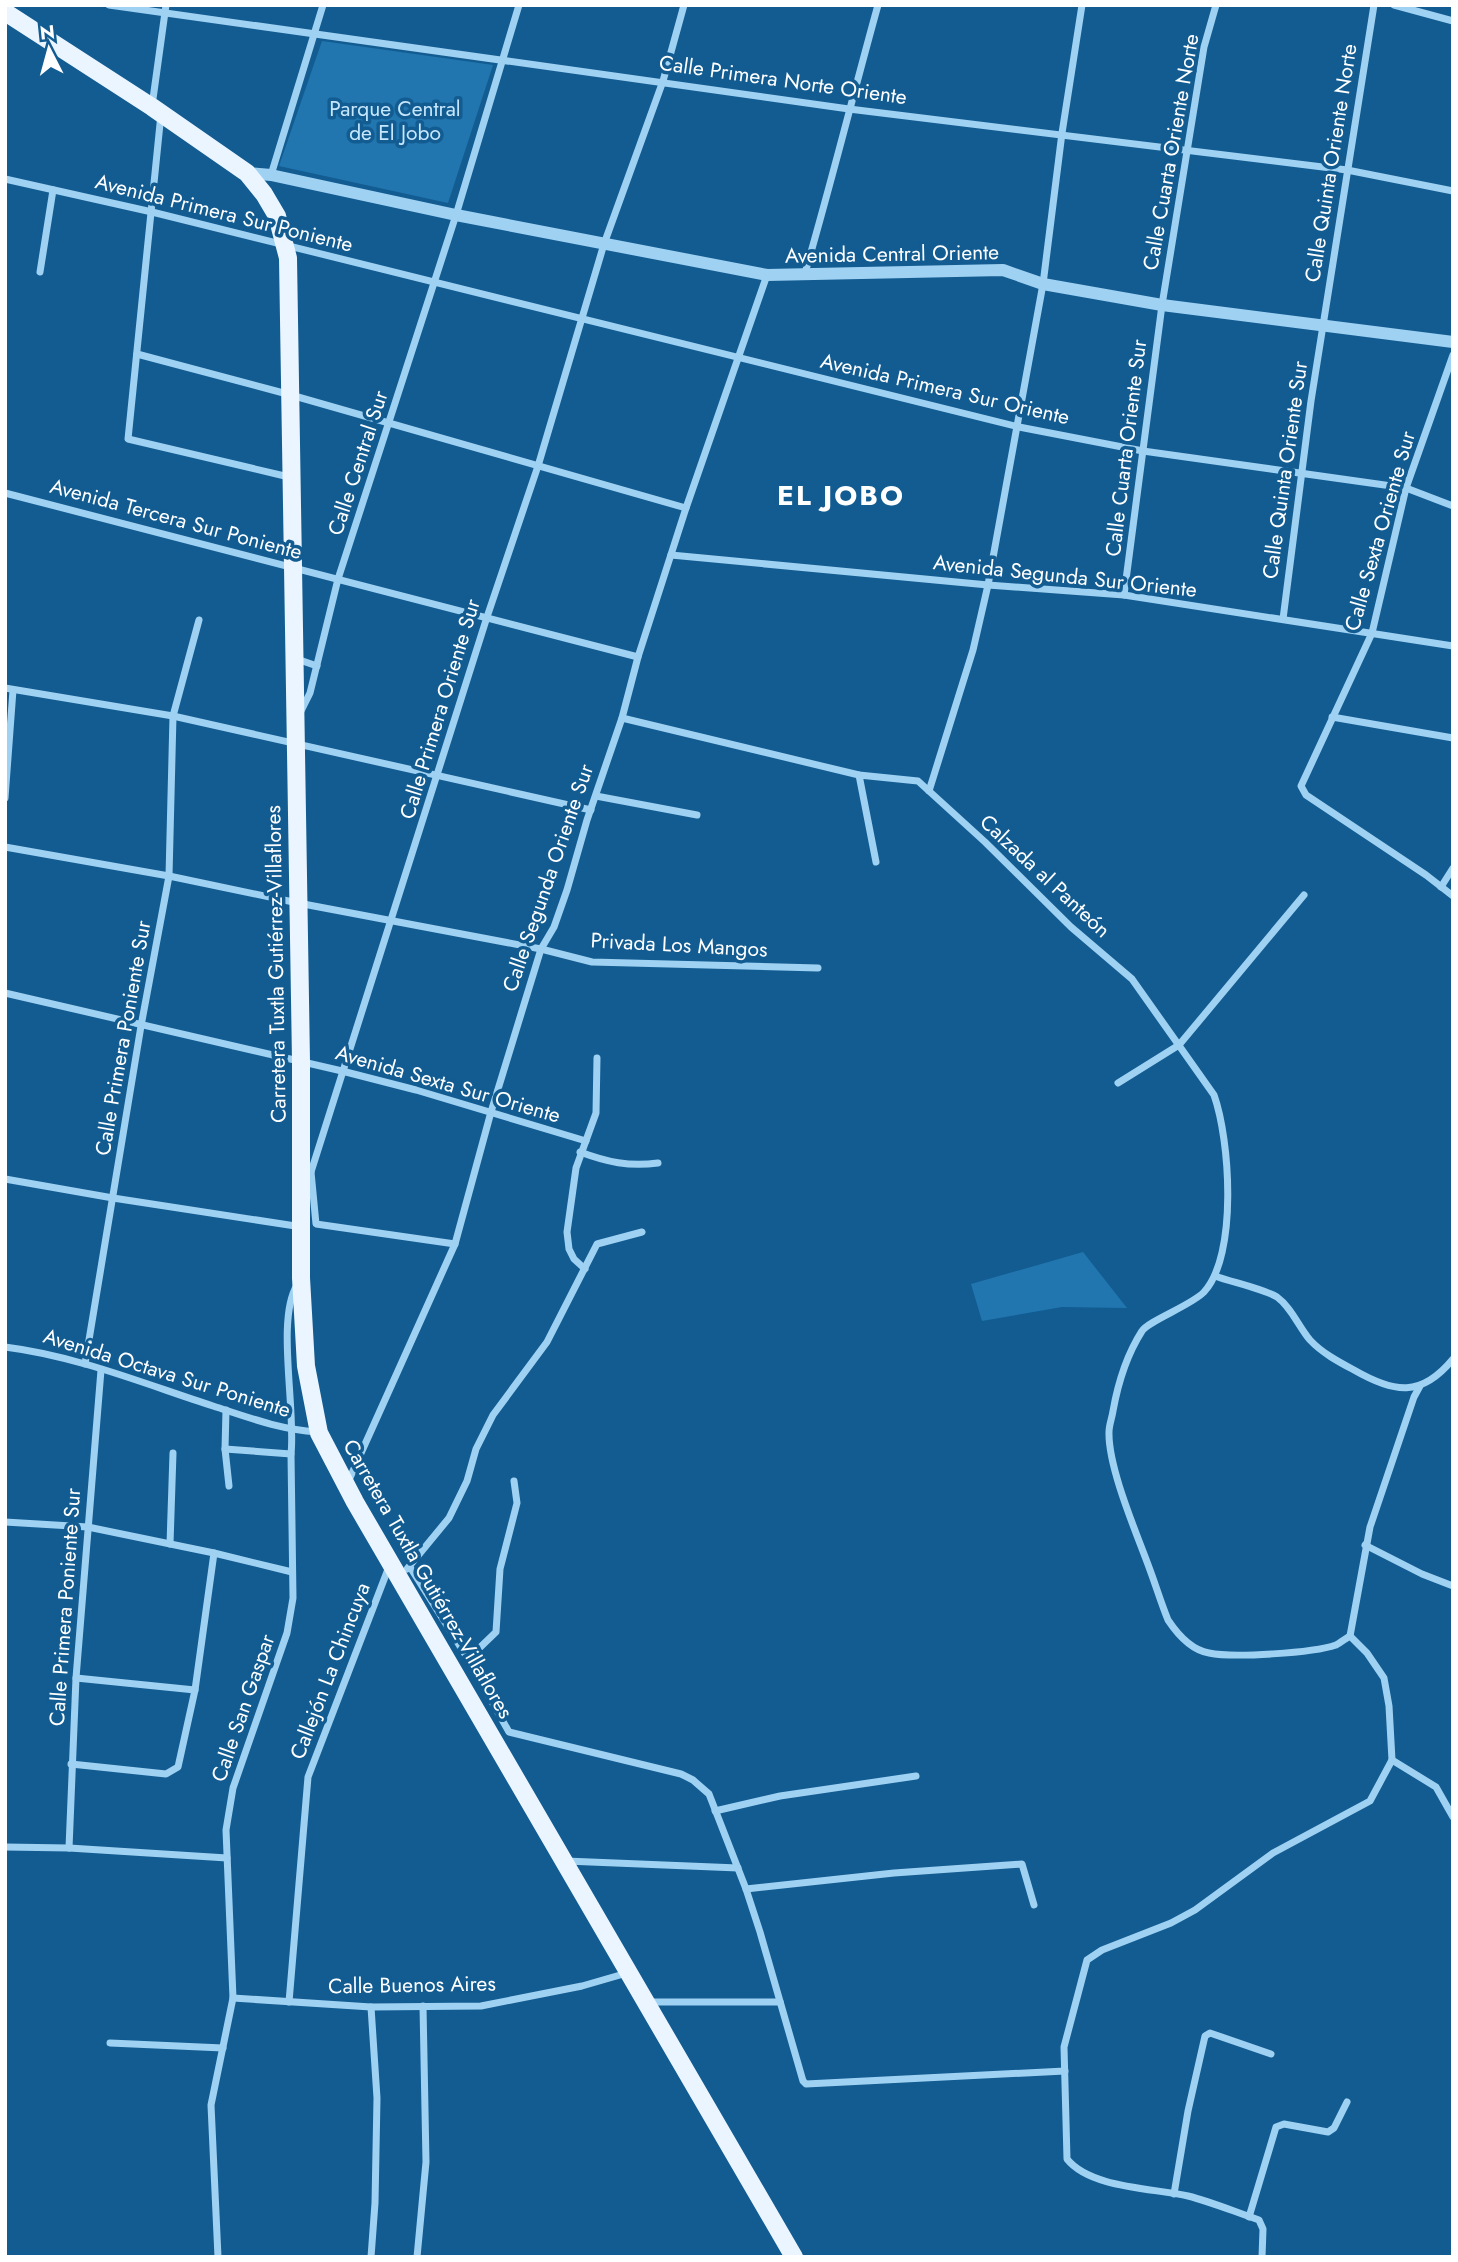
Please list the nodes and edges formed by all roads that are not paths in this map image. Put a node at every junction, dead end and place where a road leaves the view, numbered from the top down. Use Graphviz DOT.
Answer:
graph roads {
  1 [pos="109,5"];
  2 [pos="324,5"];
  3 [pos="519,5"];
  4 [pos="684,5"];
  5 [pos="878,5"];
  6 [pos="1082,5"];
  7 [pos="1216,5"];
  8 [pos="1374,5"];
  9 [pos="1394,5"];
  10 [pos="165,9"];
  11 [pos="7,14"];
  12 [pos="1453,21"];
  13 [pos="314,34"];
  14 [pos="503,59"];
  15 [pos="663,81"];
  16 [pos="849,108"];
  17 [pos="156,110"];
  18 [pos="1062,134"];
  19 [pos="1187,152"];
  20 [pos="1348,170"];
  21 [pos="247,173"];
  22 [pos="271,175"];
  23 [pos="5,179"];
  24 [pos="53,190"];
  25 [pos="1453,191"];
  26 [pos="152,212"];
  27 [pos="456,215"];
  28 [pos="604,244"];
  29 [pos="285,246"];
  30 [pos="40,272"];
  31 [pos="805,273"];
  32 [pos="767,275"];
  33 [pos="434,282"];
  34 [pos="1044,284"];
  35 [pos="1162,305"];
  36 [pos="581,317"];
  37 [pos="1322,326"];
  38 [pos="1453,342"];
  39 [pos="137,354"];
  40 [pos="1453,355"];
  41 [pos="738,358"];
  42 [pos="290,395"];
  43 [pos="390,424"];
  44 [pos="1019,427"];
  45 [pos="1143,451"];
  46 [pos="538,466"];
  47 [pos="1303,474"];
  48 [pos="292,477"];
  49 [pos="1406,488"];
  50 [pos="5,493"];
  51 [pos="1453,506"];
  52 [pos="686,508"];
  53 [pos="671,555"];
  54 [pos="293,568"];
  55 [pos="338,579"];
  56 [pos="988,585"];
  57 [pos="1124,595"];
  58 [pos="487,617"];
  59 [pos="1283,619"];
  60 [pos="199,620"];
  61 [pos="1371,632"];
  62 [pos="1453,646"];
  63 [pos="638,657"];
  64 [pos="294,658"];
  65 [pos="317,667"];
  66 [pos="9,689"];
  67 [pos="173,716"];
  68 [pos="1332,717"];
  69 [pos="622,718"];
  70 [pos="295,723"];
  71 [pos="1453,738"];
  72 [pos="296,745"];
  73 [pos="439,775"];
  74 [pos="859,775"];
  75 [pos="929,791"];
  76 [pos="596,796"];
  77 [pos="5,798"];
  78 [pos="591,810"];
  79 [pos="698,816"];
  80 [pos="5,847"];
  81 [pos="876,862"];
  82 [pos="1453,869"];
  83 [pos="169,876"];
  84 [pos="1441,887"];
  85 [pos="1304,895"];
  86 [pos="1453,896"];
  87 [pos="298,904"];
  88 [pos="391,922"];
  89 [pos="541,949"];
  90 [pos="818,968"];
  91 [pos="5,993"];
  92 [pos="141,1026"];
  93 [pos="1179,1045"];
  94 [pos="597,1058"];
  95 [pos="301,1061"];
  96 [pos="342,1072"];
  97 [pos="1118,1083"];
  98 [pos="491,1112"];
  99 [pos="586,1141"];
  100 [pos="580,1152"];
  101 [pos="658,1163"];
  102 [pos="306,1175"];
  103 [pos="5,1179"];
  104 [pos="113,1198"];
  105 [pos="309,1226"];
  106 [pos="642,1232"];
  107 [pos="455,1244"];
  108 [pos="585,1269"];
  109 [pos="1216,1276"];
  110 [pos="302,1278"];
  111 [pos="5,1347"];
  112 [pos="1453,1359"];
  113 [pos="85,1364"];
  114 [pos="101,1370"];
  115 [pos="1420,1387"];
  116 [pos="226,1410"];
  117 [pos="294,1430"];
  118 [pos="319,1433"];
  119 [pos="225,1449"];
  120 [pos="173,1453"];
  121 [pos="292,1454"];
  122 [pos="514,1481"];
  123 [pos="346,1485"];
  124 [pos="229,1486"];
  125 [pos="5,1522"];
  126 [pos="88,1527"];
  127 [pos="170,1544"];
  128 [pos="1365,1545"];
  129 [pos="214,1553"];
  130 [pos="400,1568"];
  131 [pos="292,1572"];
  132 [pos="1453,1586"];
  133 [pos="1350,1636"];
  134 [pos="468,1659"];
  135 [pos="76,1678"];
  136 [pos="195,1690"];
  137 [pos="509,1732"];
  138 [pos="505,1757"];
  139 [pos="1392,1760"];
  140 [pos="71,1764"];
  141 [pos="916,1776"];
  142 [pos="715,1811"];
  143 [pos="1453,1817"];
  144 [pos="5,1847"];
  145 [pos="69,1848"];
  146 [pos="227,1858"];
  147 [pos="565,1861"];
  148 [pos="738,1868"];
  149 [pos="746,1889"];
  150 [pos="1034,1905"];
  151 [pos="630,1972"];
  152 [pos="233,1998"];
  153 [pos="647,2002"];
  154 [pos="780,2002"];
  155 [pos="289,2003"];
  156 [pos="423,2006"];
  157 [pos="371,2007"];
  158 [pos="110,2043"];
  159 [pos="223,2048"];
  160 [pos="1270,2054"];
  161 [pos="1065,2071"];
  162 [pos="1347,2102"];
  163 [pos="1174,2193"];
  164 [pos="1249,2217"];
  165 [pos="218,2257"];
  166 [pos="371,2257"];
  167 [pos="417,2257"];
  168 [pos="794,2257"];
  169 [pos="1262,2257"];
  1 -- 10 [label="street, Calle Primera Norte Oriente"];
  2 -- 13 [label="street"];
  3 -- 14 [label="street, Calle Central Sur"];
  4 -- 15 [label="street, Calle Primera Oriente Sur"];
  5 -- 16 [label="street"];
  6 -- 18 [label="street"];
  7 -- 19 [label="street, Calle Cuarta Oriente Norte"];
  8 -- 20 [label="street, Calle Quinta Oriente Norte"];
  9 -- 12 [label="street"];
  10 -- 13 [label="street, Calle Primera Norte Oriente"];
  10 -- 17 [label="street"];
  11 -- 17 [label="main road, Carretera Tuxtla Gutiérrez-Villaflores"];
  13 -- 14 [label="street, Calle Primera Norte Oriente"];
  13 -- 22 [label="street"];
  14 -- 15 [label="street, Calle Primera Norte Oriente"];
  14 -- 27 [label="street, Calle Central Sur"];
  15 -- 16 [label="street, Calle Primera Norte Oriente"];
  15 -- 28 [label="street, Calle Primera Oriente Sur"];
  16 -- 18 [label="street, Calle Primera Norte Oriente"];
  16 -- 31 [label="street"];
  17 -- 21 [label="main road, Carretera Tuxtla Gutiérrez-Villaflores"];
  17 -- 26 [label="street"];
  18 -- 19 [label="street, Calle Primera Norte Oriente"];
  18 -- 34 [label="street"];
  19 -- 20 [label="street, Calle Primera Norte Oriente"];
  19 -- 35 [label="street, Calle Cuarta Oriente Norte"];
  20 -- 25 [label="street, Calle Primera Norte Oriente"];
  20 -- 37 [label="street, Calle Quinta Oriente Norte"];
  21 -- 22 [label="street, Avenida Central Oriente"];
  21 -- 29 [label="main road, Carretera Tuxtla Gutiérrez-Villaflores"];
  22 -- 27 [label="street, Avenida Central Oriente"];
  23 -- 24 [label="street, Avenida Primera Sur Poniente"];
  24 -- 26 [label="street, Avenida Primera Sur Poniente"];
  24 -- 30 [label="street"];
  26 -- 29 [label="street, Avenida Primera Sur Poniente"];
  26 -- 39 [label="street"];
  27 -- 28 [label="street, Avenida Central Oriente"];
  27 -- 33 [label="street, Calle Central Sur"];
  28 -- 32 [label="street, Avenida Central Oriente"];
  28 -- 36 [label="street, Calle Primera Oriente Sur"];
  29 -- 33 [label="street, Avenida Primera Sur Poniente"];
  29 -- 42 [label="main road, Carretera Tuxtla Gutiérrez-Villaflores"];
  31 -- 32 [label="street, Avenida Central Oriente"];
  31 -- 34 [label="street, Avenida Central Oriente"];
  32 -- 41 [label="street, Calle Segunda Oriente Sur"];
  33 -- 36 [label="street, Avenida Primera Sur Oriente"];
  33 -- 43 [label="street, Calle Central Sur"];
  34 -- 35 [label="street, Avenida Central Oriente"];
  34 -- 44 [label="street"];
  35 -- 37 [label="street, Avenida Central Oriente"];
  35 -- 45 [label="street, Calle Cuarta Oriente Sur"];
  36 -- 41 [label="street, Avenida Primera Sur Oriente"];
  36 -- 46 [label="street, Calle Primera Oriente Sur"];
  37 -- 38 [label="street, Avenida Central Oriente"];
  37 -- 47 [label="street, Calle Quinta Oriente Sur"];
  39 -- 42 [label="street"];
  39 -- 48 [label="street"];
  40 -- 49 [label="street, Calle Sexta Oriente Sur"];
  41 -- 44 [label="street, Avenida Primera Sur Oriente"];
  41 -- 52 [label="street, Calle Segunda Oriente Sur"];
  42 -- 43 [label="street"];
  42 -- 48 [label="main road, Carretera Tuxtla Gutiérrez-Villaflores"];
  43 -- 46 [label="street"];
  43 -- 55 [label="street, Calle Central Sur"];
  44 -- 45 [label="street, Avenida Primera Sur Oriente"];
  44 -- 56 [label="street"];
  45 -- 47 [label="street, Avenida Primera Sur Oriente"];
  45 -- 57 [label="street, Calle Cuarta Oriente Sur"];
  46 -- 52 [label="street"];
  46 -- 58 [label="street, Calle Primera Oriente Sur"];
  47 -- 49 [label="street, Avenida Primera Sur Oriente"];
  47 -- 59 [label="street, Calle Quinta Oriente Sur"];
  48 -- 54 [label="main road, Carretera Tuxtla Gutiérrez-Villaflores"];
  49 -- 51 [label="street, Avenida Primera Sur Oriente"];
  49 -- 61 [label="street, Calle Sexta Oriente Sur"];
  50 -- 54 [label="street, Avenida Tercera Sur Poniente"];
  52 -- 53 [label="street, Calle Segunda Oriente Sur"];
  53 -- 56 [label="street, Avenida Segunda Sur Oriente"];
  53 -- 63 [label="street, Calle Segunda Oriente Sur"];
  54 -- 55 [label="street, Avenida Tercera Sur Poniente"];
  54 -- 64 [label="main road, Carretera Tuxtla Gutiérrez-Villaflores"];
  55 -- 58 [label="street, Avenida Tercera Sur Poniente"];
  55 -- 65 [label="street, Calle Central Sur"];
  56 -- 57 [label="street, Avenida Segunda Sur Oriente"];
  56 -- 75 [label="street"];
  57 -- 59 [label="street, Avenida Segunda Sur Oriente"];
  58 -- 63 [label="street, Avenida Tercera Sur Poniente"];
  58 -- 73 [label="street, Calle Primera Oriente Sur"];
  59 -- 61 [label="street, Avenida Segunda Sur Oriente"];
  60 -- 67 [label="street, Calle Primera Poniente Sur"];
  61 -- 62 [label="street, Avenida Segunda Sur Oriente"];
  61 -- 68 [label="street, Calle Sexta Oriente Sur"];
  63 -- 69 [label="street, Calle Segunda Oriente Sur"];
  64 -- 65 [label="street"];
  64 -- 70 [label="main road, Carretera Tuxtla Gutiérrez-Villaflores"];
  65 -- 70 [label="street, Calle Central Sur"];
  66 -- 67 [label="street"];
  66 -- 77 [label="street"];
  67 -- 72 [label="street"];
  67 -- 83 [label="street, Calle Primera Poniente Sur"];
  68 -- 71 [label="street"];
  68 -- 84 [label="street, Calle Sexta Oriente Sur"];
  69 -- 74 [label="street, Calzada al Panteón"];
  69 -- 76 [label="street, Calle Segunda Oriente Sur"];
  70 -- 72 [label="main road, Carretera Tuxtla Gutiérrez-Villaflores"];
  72 -- 73 [label="street"];
  72 -- 87 [label="main road, Carretera Tuxtla Gutiérrez-Villaflores"];
  73 -- 78 [label="street"];
  73 -- 88 [label="street, Calle Primera Oriente Sur"];
  74 -- 75 [label="street, Calzada al Panteón"];
  74 -- 81 [label="street"];
  75 -- 93 [label="street, Calzada al Panteón"];
  76 -- 78 [label="street, Calle Segunda Oriente Sur"];
  76 -- 79 [label="street"];
  78 -- 89 [label="street, Calle Segunda Oriente Sur"];
  80 -- 83 [label="street, Privada Los Mangos"];
  82 -- 84 [label="street"];
  83 -- 87 [label="street, Privada Los Mangos"];
  83 -- 92 [label="street, Calle Primera Poniente Sur"];
  84 -- 86 [label="street"];
  85 -- 93 [label="street"];
  87 -- 88 [label="street, Privada Los Mangos"];
  87 -- 95 [label="main road, Carretera Tuxtla Gutiérrez-Villaflores"];
  88 -- 89 [label="street, Privada Los Mangos"];
  88 -- 96 [label="street, Calle Primera Oriente Sur"];
  89 -- 90 [label="street, Privada Los Mangos"];
  89 -- 98 [label="street, Calle Segunda Oriente Sur"];
  91 -- 92 [label="street, Avenida Sexta Sur Oriente"];
  92 -- 95 [label="street, Avenida Sexta Sur Oriente"];
  92 -- 104 [label="street, Calle Primera Poniente Sur"];
  93 -- 97 [label="street"];
  93 -- 109 [label="street, Calzada al Panteón"];
  94 -- 99 [label="street"];
  95 -- 96 [label="street, Avenida Sexta Sur Oriente"];
  95 -- 102 [label="main road, Carretera Tuxtla Gutiérrez-Villaflores"];
  96 -- 98 [label="street, Avenida Sexta Sur Oriente"];
  96 -- 102 [label="street, Calle Primera Oriente Sur"];
  98 -- 99 [label="street, Avenida Sexta Sur Oriente"];
  98 -- 107 [label="street, Calle Segunda Oriente Sur"];
  99 -- 100 [label="street"];
  100 -- 101 [label="street"];
  100 -- 108 [label="street"];
  102 -- 105 [label="main road, Carretera Tuxtla Gutiérrez-Villaflores"];
  103 -- 104 [label="street"];
  104 -- 105 [label="street"];
  104 -- 113 [label="street, Calle Primera Poniente Sur"];
  105 -- 107 [label="street"];
  105 -- 110 [label="main road, Carretera Tuxtla Gutiérrez-Villaflores"];
  106 -- 108 [label="street, Callejón La Chincuya"];
  107 -- 123 [label="street, Calle Segunda Oriente Sur"];
  108 -- 130 [label="street, Callejón La Chincuya"];
  109 -- 115 [label="street"];
  109 -- 133 [label="street"];
  110 -- 117 [label="street, Calle San Gaspar"];
  110 -- 118 [label="main road, Carretera Tuxtla Gutiérrez-Villaflores"];
  111 -- 113 [label="street, Avenida Octava Sur Poniente"];
  112 -- 115 [label="street"];
  113 -- 114 [label="street, Avenida Octava Sur Poniente"];
  114 -- 116 [label="street, Avenida Octava Sur Poniente"];
  114 -- 126 [label="street, Calle Primera Poniente Sur"];
  115 -- 128 [label="street"];
  116 -- 117 [label="street, Avenida Octava Sur Poniente"];
  116 -- 119 [label="street"];
  117 -- 118 [label="street, Avenida Octava Sur Poniente"];
  117 -- 121 [label="street, Calle San Gaspar"];
  118 -- 123 [label="main road, Carretera Tuxtla Gutiérrez-Villaflores"];
  119 -- 121 [label="street"];
  119 -- 124 [label="street"];
  120 -- 127 [label="street"];
  121 -- 131 [label="street, Calle San Gaspar"];
  122 -- 134 [label="street"];
  123 -- 130 [label="main road, Carretera Tuxtla Gutiérrez-Villaflores"];
  125 -- 126 [label="street"];
  126 -- 127 [label="street"];
  126 -- 135 [label="street, Calle Primera Poniente Sur"];
  127 -- 129 [label="street"];
  128 -- 132 [label="street"];
  128 -- 133 [label="street"];
  129 -- 131 [label="street"];
  129 -- 136 [label="street"];
  130 -- 134 [label="street"];
  130 -- 138 [label="main road, Carretera Tuxtla Gutiérrez-Villaflores"];
  130 -- 155 [label="street, Callejón La Chincuya"];
  131 -- 146 [label="street, Calle San Gaspar"];
  133 -- 139 [label="street"];
  134 -- 137 [label="street"];
  135 -- 136 [label="street"];
  135 -- 140 [label="street, Calle Primera Poniente Sur"];
  136 -- 140 [label="street"];
  137 -- 138 [label="street"];
  137 -- 142 [label="street"];
  138 -- 147 [label="main road, Carretera Tuxtla Gutiérrez-Villaflores"];
  139 -- 143 [label="street"];
  139 -- 161 [label="street"];
  140 -- 145 [label="street, Calle Primera Poniente Sur"];
  141 -- 142 [label="street"];
  142 -- 148 [label="street"];
  144 -- 145 [label="street"];
  145 -- 146 [label="street"];
  146 -- 152 [label="street, Calle San Gaspar"];
  147 -- 148 [label="street"];
  147 -- 151 [label="main road, Carretera Tuxtla Gutiérrez-Villaflores"];
  148 -- 149 [label="street"];
  149 -- 150 [label="street"];
  149 -- 154 [label="street"];
  151 -- 153 [label="main road, Carretera Tuxtla Gutiérrez-Villaflores"];
  151 -- 156 [label="street, Calle Buenos Aires"];
  152 -- 155 [label="street, Calle Buenos Aires"];
  152 -- 159 [label="street, Calle San Gaspar"];
  153 -- 154 [label="street"];
  153 -- 168 [label="main road, Carretera Tuxtla Gutiérrez-Villaflores"];
  154 -- 161 [label="street"];
  155 -- 157 [label="street, Calle Buenos Aires"];
  156 -- 157 [label="street, Calle Buenos Aires"];
  156 -- 167 [label="street"];
  157 -- 166 [label="street"];
  158 -- 159 [label="street"];
  159 -- 165 [label="street, Calle San Gaspar"];
  160 -- 163 [label="street"];
  161 -- 163 [label="street"];
  162 -- 164 [label="street"];
  163 -- 164 [label="street"];
  164 -- 169 [label="street"];
}
